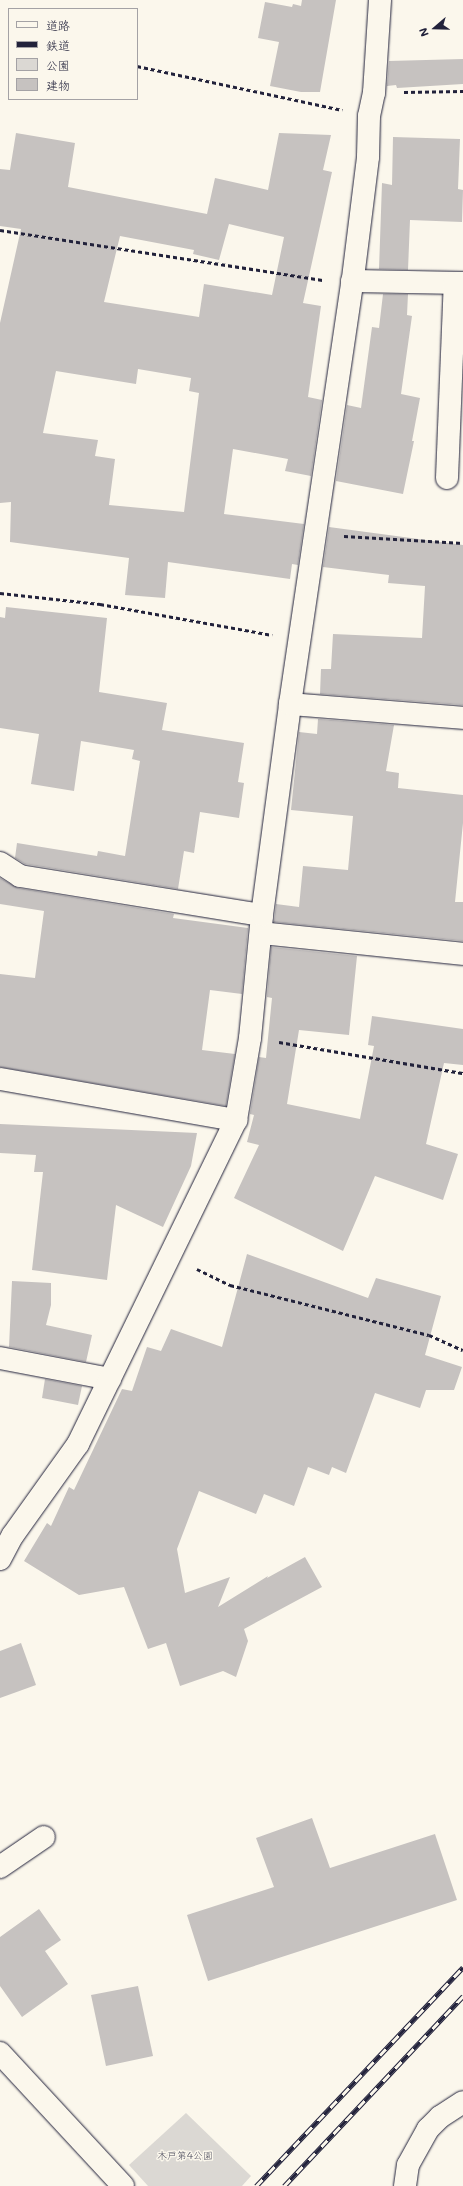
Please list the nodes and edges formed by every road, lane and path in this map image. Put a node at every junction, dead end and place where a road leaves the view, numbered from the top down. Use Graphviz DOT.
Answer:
graph roads {
  1 [pos="380,0"];
  2 [pos="138,66"];
  3 [pos="463,91"];
  4 [pos="374,93"];
  5 [pos="369,116"];
  6 [pos="0,230"];
  7 [pos="459,283"];
  8 [pos="352,284"];
  9 [pos="447,478"];
  10 [pos="315,534"];
  11 [pos="463,543"];
  12 [pos="0,593"];
  13 [pos="300,639"];
  14 [pos="290,704"];
  15 [pos="463,718"];
  16 [pos="0,863"];
  17 [pos="261,924"];
  18 [pos="463,954"];
  19 [pos="250,1038"];
  20 [pos="463,1073"];
  21 [pos="0,1079"];
  22 [pos="236,1120"];
  23 [pos="170,1260"];
  24 [pos="463,1350"];
  25 [pos="0,1358"];
  26 [pos="110,1379"];
  27 [pos="0,1559"];
  28 [pos="44,1837"];
  29 [pos="0,1868"];
  30 [pos="0,2052"];
  31 [pos="463,2102"];
  32 [pos="124,2186"];
  33 [pos="405,2186"];
  1 -- 4 [label="street"];
  2 -- 5 [label="path"];
  3 -- 4 [label="path"];
  4 -- 5 [label="street"];
  5 -- 8 [label="street"];
  6 -- 8 [label="path"];
  7 -- 8 [label="street"];
  7 -- 9 [label="street"];
  8 -- 10 [label="street"];
  10 -- 11 [label="path"];
  10 -- 13 [label="street"];
  12 -- 13 [label="path"];
  13 -- 14 [label="street"];
  14 -- 15 [label="street"];
  14 -- 17 [label="street"];
  16 -- 17 [label="street"];
  17 -- 18 [label="street"];
  17 -- 19 [label="street"];
  19 -- 20 [label="path"];
  19 -- 22 [label="street"];
  21 -- 22 [label="street"];
  22 -- 23 [label="street"];
  23 -- 24 [label="path"];
  23 -- 26 [label="street"];
  25 -- 26 [label="street"];
  26 -- 27 [label="street"];
  28 -- 29 [label="street"];
  30 -- 32 [label="street"];
  31 -- 33 [label="street"];
}
